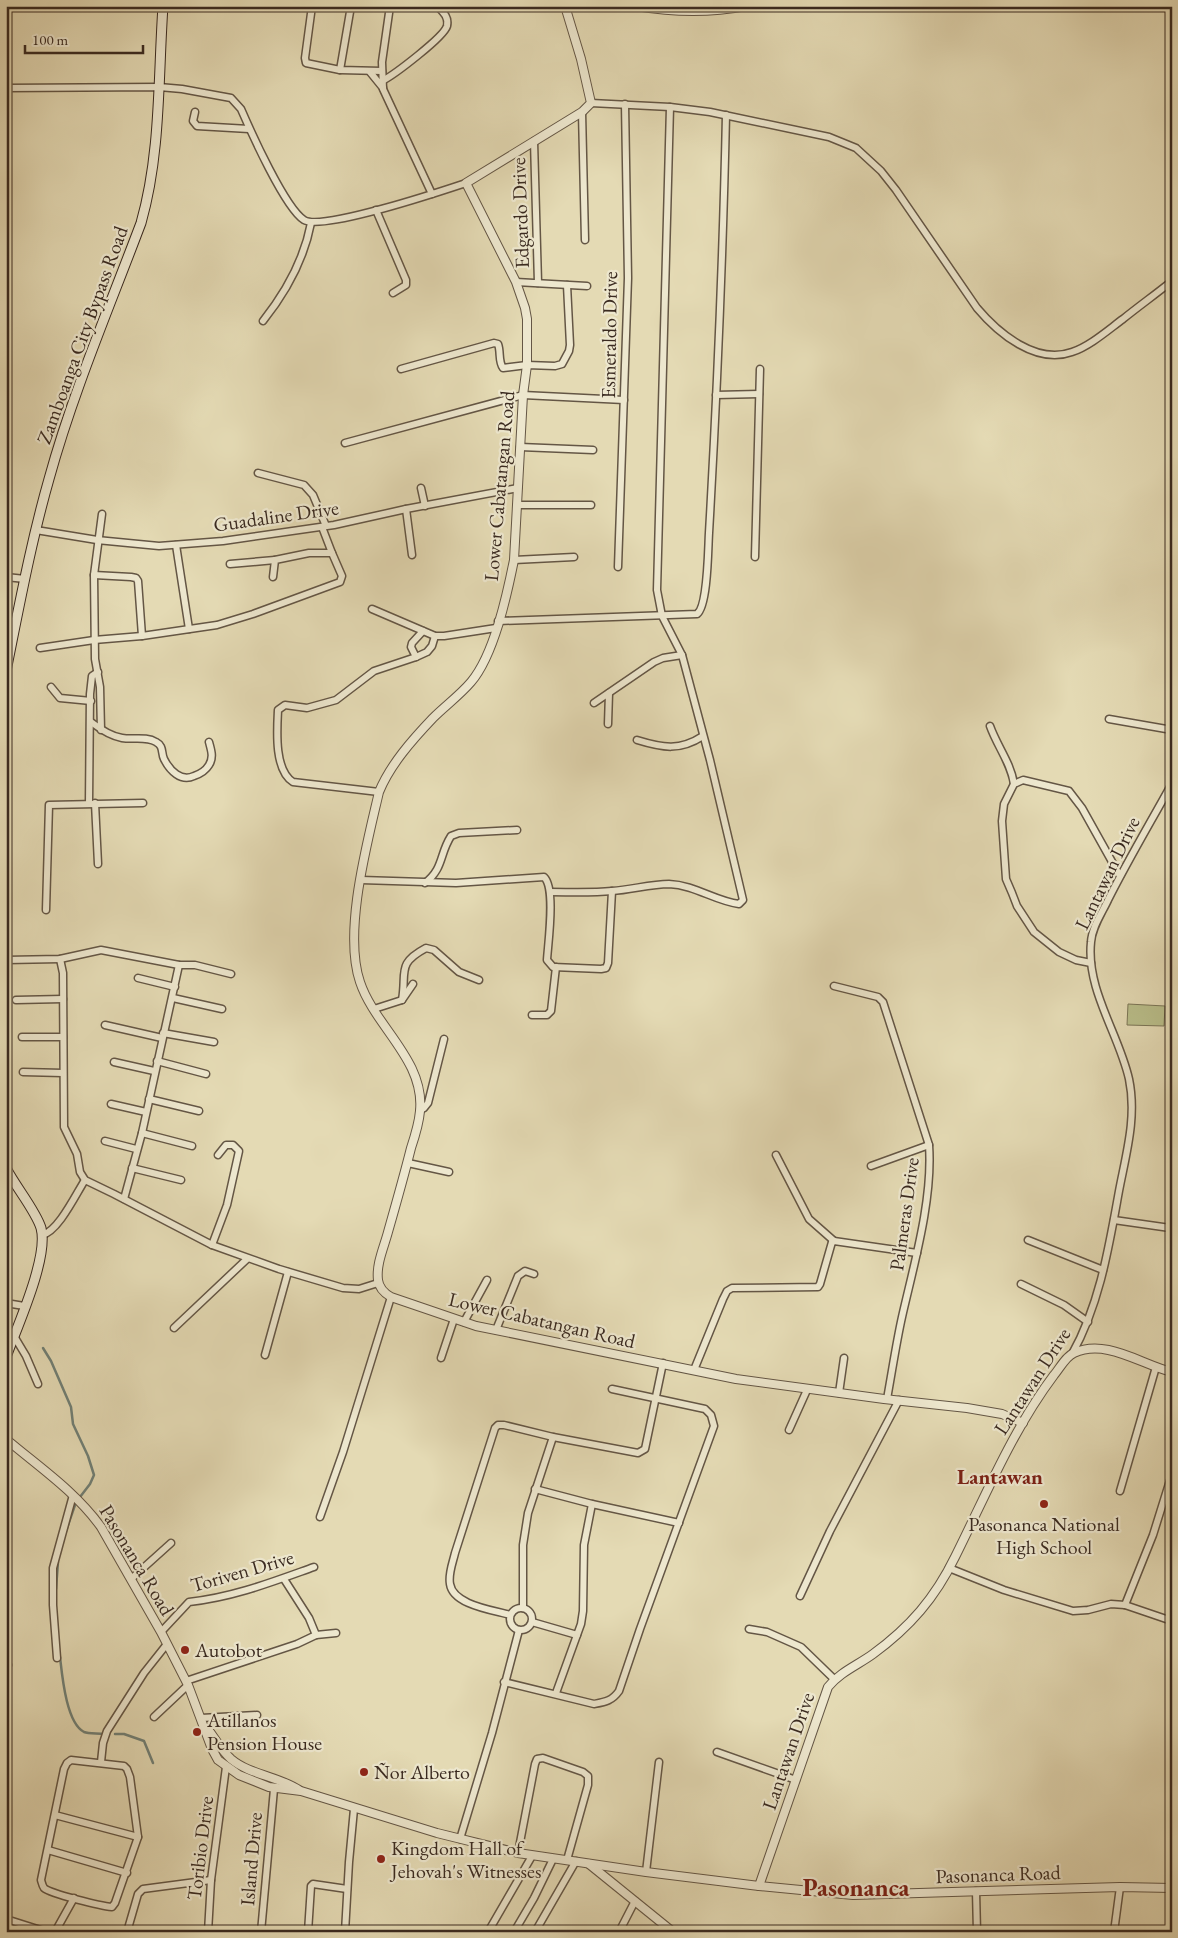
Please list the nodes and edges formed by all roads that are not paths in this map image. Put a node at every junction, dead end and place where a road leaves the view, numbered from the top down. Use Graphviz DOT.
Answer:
graph roads {
  1 [pos="163,6"];
  2 [pos="312,6"];
  3 [pos="351,6"];
  4 [pos="390,6"];
  5 [pos="437,6"];
  6 [pos="565,6"];
  7 [pos="636,6"];
  8 [pos="746,6"];
  9 [pos="340,70"];
  10 [pos="382,71"];
  11 [pos="370,72"];
  12 [pos="382,81"];
  13 [pos="159,87"];
  14 [pos="6,88"];
  15 [pos="383,89"];
  16 [pos="591,103"];
  17 [pos="625,104"];
  18 [pos="670,107"];
  19 [pos="194,112"];
  20 [pos="582,112"];
  21 [pos="726,115"];
  22 [pos="250,129"];
  23 [pos="534,141"];
  24 [pos="466,183"];
  25 [pos="432,194"];
  26 [pos="376,210"];
  27 [pos="311,223"];
  28 [pos="585,240"];
  29 [pos="1172,281"];
  30 [pos="516,282"];
  31 [pos="538,283"];
  32 [pos="568,285"];
  33 [pos="587,286"];
  34 [pos="393,293"];
  35 [pos="263,321"];
  36 [pos="527,365"];
  37 [pos="401,369"];
  38 [pos="760,369"];
  39 [pos="759,394"];
  40 [pos="523,395"];
  41 [pos="716,395"];
  42 [pos="624,400"];
  43 [pos="345,443"];
  44 [pos="520,447"];
  45 [pos="593,450"];
  46 [pos="258,474"];
  47 [pos="421,488"];
  48 [pos="518,488"];
  49 [pos="517,505"];
  50 [pos="591,505"];
  51 [pos="425,506"];
  52 [pos="406,509"];
  53 [pos="102,514"];
  54 [pos="324,527"];
  55 [pos="36,530"];
  56 [pos="97,540"];
  57 [pos="176,545"];
  58 [pos="332,553"];
  59 [pos="412,555"];
  60 [pos="754,557"];
  61 [pos="574,558"];
  62 [pos="275,560"];
  63 [pos="514,560"];
  64 [pos="230,564"];
  65 [pos="618,567"];
  66 [pos="94,575"];
  67 [pos="6,577"];
  68 [pos="274,577"];
  69 [pos="25,579"];
  70 [pos="372,609"];
  71 [pos="662,616"];
  72 [pos="497,624"];
  73 [pos="188,629"];
  74 [pos="423,631"];
  75 [pos="142,636"];
  76 [pos="435,636"];
  77 [pos="94,640"];
  78 [pos="40,648"];
  79 [pos="682,655"];
  80 [pos="416,657"];
  81 [pos="6,671"];
  82 [pos="98,672"];
  83 [pos="51,687"];
  84 [pos="609,692"];
  85 [pos="90,701"];
  86 [pos="594,704"];
  87 [pos="1109,719"];
  88 [pos="91,722"];
  89 [pos="608,724"];
  90 [pos="990,726"];
  91 [pos="101,730"];
  92 [pos="1172,730"];
  93 [pos="703,736"];
  94 [pos="637,740"];
  95 [pos="209,742"];
  96 [pos="1014,784"];
  97 [pos="1171,786"];
  98 [pos="379,792"];
  99 [pos="92,803"];
  100 [pos="143,803"];
  101 [pos="517,830"];
  102 [pos="98,864"];
  103 [pos="1120,876"];
  104 [pos="360,880"];
  105 [pos="425,883"];
  106 [pos="612,891"];
  107 [pos="550,892"];
  108 [pos="46,910"];
  109 [pos="60,959"];
  110 [pos="6,960"];
  111 [pos="1091,963"];
  112 [pos="179,965"];
  113 [pos="556,967"];
  114 [pos="231,974"];
  115 [pos="138,978"];
  116 [pos="479,980"];
  117 [pos="413,984"];
  118 [pos="834,986"];
  119 [pos="175,987"];
  120 [pos="173,998"];
  121 [pos="63,999"];
  122 [pos="16,1000"];
  123 [pos="402,1000"];
  124 [pos="374,1008"];
  125 [pos="222,1009"];
  126 [pos="532,1015"];
  127 [pos="105,1025"];
  128 [pos="163,1035"];
  129 [pos="22,1037"];
  130 [pos="63,1037"];
  131 [pos="444,1039"];
  132 [pos="214,1042"];
  133 [pos="157,1061"];
  134 [pos="114,1062"];
  135 [pos="154,1071"];
  136 [pos="23,1072"];
  137 [pos="63,1073"];
  138 [pos="206,1074"];
  139 [pos="149,1099"];
  140 [pos="111,1104"];
  141 [pos="420,1110"];
  142 [pos="146,1112"];
  143 [pos="199,1112"];
  144 [pos="142,1132"];
  145 [pos="105,1141"];
  146 [pos="929,1144"];
  147 [pos="192,1146"];
  148 [pos="136,1149"];
  149 [pos="218,1155"];
  150 [pos="776,1155"];
  151 [pos="408,1163"];
  152 [pos="871,1166"];
  153 [pos="6,1168"];
  154 [pos="132,1168"];
  155 [pos="449,1172"];
  156 [pos="85,1180"];
  157 [pos="181,1180"];
  158 [pos="9,1183"];
  159 [pos="124,1199"];
  160 [pos="1114,1220"];
  161 [pos="1170,1228"];
  162 [pos="42,1235"];
  163 [pos="1028,1240"];
  164 [pos="834,1241"];
  165 [pos="212,1245"];
  166 [pos="917,1253"];
  167 [pos="247,1259"];
  168 [pos="1103,1270"];
  169 [pos="288,1272"];
  170 [pos="534,1274"];
  171 [pos="487,1280"];
  172 [pos="378,1283"];
  173 [pos="1021,1284"];
  174 [pos="391,1297"];
  175 [pos="6,1303"];
  176 [pos="24,1306"];
  177 [pos="454,1319"];
  178 [pos="464,1322"];
  179 [pos="1088,1322"];
  180 [pos="174,1328"];
  181 [pos="496,1330"];
  182 [pos="14,1336"];
  183 [pos="1072,1354"];
  184 [pos="265,1355"];
  185 [pos="6,1357"];
  186 [pos="441,1358"];
  187 [pos="844,1358"];
  188 [pos="663,1363"];
  189 [pos="1156,1367"];
  190 [pos="694,1370"];
  191 [pos="1172,1372"];
  192 [pos="38,1384"];
  193 [pos="612,1389"];
  194 [pos="807,1390"];
  195 [pos="838,1393"];
  196 [pos="656,1399"];
  197 [pos="888,1399"];
  198 [pos="899,1400"];
  199 [pos="1023,1423"];
  200 [pos="789,1430"];
  201 [pos="553,1437"];
  202 [pos="7,1441"];
  203 [pos="1172,1474"];
  204 [pos="535,1489"];
  205 [pos="1120,1491"];
  206 [pos="73,1495"];
  207 [pos="592,1504"];
  208 [pos="320,1517"];
  209 [pos="679,1523"];
  210 [pos="171,1543"];
  211 [pos="314,1567"];
  212 [pos="949,1568"];
  213 [pos="284,1579"];
  214 [pos="131,1580"];
  215 [pos="800,1596"];
  216 [pos="1125,1605"];
  217 [pos="523,1608"];
  218 [pos="510,1615"];
  219 [pos="1172,1621"];
  220 [pos="532,1622"];
  221 [pos="749,1629"];
  222 [pos="519,1630"];
  223 [pos="161,1632"];
  224 [pos="336,1633"];
  225 [pos="316,1635"];
  226 [pos="578,1635"];
  227 [pos="167,1644"];
  228 [pos="57,1658"];
  229 [pos="834,1679"];
  230 [pos="504,1682"];
  231 [pos="187,1683"];
  232 [pos="556,1693"];
  233 [pos="257,1715"];
  234 [pos="154,1718"];
  235 [pos="202,1721"];
  236 [pos="718,1752"];
  237 [pos="101,1762"];
  238 [pos="660,1762"];
  239 [pos="226,1768"];
  240 [pos="796,1780"];
  241 [pos="274,1789"];
  242 [pos="301,1792"];
  243 [pos="354,1809"];
  244 [pos="55,1815"];
  245 [pos="138,1837"];
  246 [pos="460,1839"];
  247 [pos="48,1850"];
  248 [pos="518,1853"];
  249 [pos="532,1856"];
  250 [pos="553,1859"];
  251 [pos="572,1861"];
  252 [pos="587,1863"];
  253 [pos="646,1872"];
  254 [pos="127,1873"];
  255 [pos="211,1880"];
  256 [pos="760,1886"];
  257 [pos="347,1888"];
  258 [pos="1120,1888"];
  259 [pos="1172,1888"];
  260 [pos="976,1891"];
  261 [pos="74,1898"];
  262 [pos="635,1901"];
  263 [pos="6,1919"];
  264 [pos="662,1928"];
  265 [pos="47,1932"];
  266 [pos="55,1932"];
  267 [pos="127,1932"];
  268 [pos="208,1932"];
  269 [pos="261,1932"];
  270 [pos="308,1932"];
  271 [pos="346,1932"];
  272 [pos="488,1932"];
  273 [pos="514,1932"];
  274 [pos="535,1932"];
  275 [pos="619,1932"];
  276 [pos="673,1932"];
  277 [pos="977,1932"];
  278 [pos="1114,1932"];
  1 -- 13 [label="main road, Zamboanga City Bypass Road"];
  2 -- 9 [label="street"];
  3 -- 9 [label="street"];
  4 -- 10 [label="street"];
  5 -- 12 [label="street"];
  6 -- 16 [label="street"];
  7 -- 8 [label="street"];
  9 -- 11 [label="street"];
  10 -- 11 [label="street"];
  10 -- 12 [label="street"];
  11 -- 15 [label="street"];
  12 -- 15 [label="street"];
  13 -- 14 [label="street"];
  13 -- 22 [label="street"];
  13 -- 55 [label="main road, Zamboanga City Bypass Road"];
  15 -- 25 [label="street"];
  16 -- 17 [label="street"];
  16 -- 20 [label="street"];
  17 -- 18 [label="street"];
  17 -- 42 [label="street, Esmeraldo Drive"];
  18 -- 21 [label="street"];
  18 -- 71 [label="street"];
  19 -- 22 [label="street"];
  20 -- 23 [label="street"];
  20 -- 28 [label="street"];
  21 -- 29 [label="street"];
  21 -- 41 [label="street"];
  22 -- 27 [label="street"];
  23 -- 24 [label="street"];
  23 -- 31 [label="street, Edgardo Drive"];
  24 -- 25 [label="street"];
  24 -- 30 [label="street, Lower Cabatangan Road"];
  25 -- 26 [label="street"];
  26 -- 27 [label="street"];
  26 -- 34 [label="street"];
  27 -- 35 [label="street"];
  30 -- 31 [label="street"];
  30 -- 36 [label="street, Lower Cabatangan Road"];
  31 -- 32 [label="street"];
  32 -- 33 [label="street"];
  32 -- 36 [label="street"];
  36 -- 37 [label="street"];
  36 -- 40 [label="street, Lower Cabatangan Road"];
  38 -- 39 [label="street"];
  39 -- 41 [label="street"];
  39 -- 60 [label="street"];
  40 -- 42 [label="street"];
  40 -- 43 [label="street"];
  40 -- 44 [label="street, Lower Cabatangan Road"];
  41 -- 71 [label="street"];
  42 -- 65 [label="street, Esmeraldo Drive"];
  44 -- 45 [label="street"];
  44 -- 48 [label="street, Lower Cabatangan Road"];
  46 -- 54 [label="street"];
  47 -- 51 [label="street"];
  48 -- 49 [label="street, Lower Cabatangan Road"];
  48 -- 51 [label="street, Guadaline Drive"];
  49 -- 50 [label="street"];
  49 -- 63 [label="street, Lower Cabatangan Road"];
  51 -- 52 [label="street, Guadaline Drive"];
  52 -- 54 [label="street, Guadaline Drive"];
  52 -- 59 [label="street"];
  53 -- 56 [label="street"];
  54 -- 57 [label="street, Guadaline Drive"];
  54 -- 58 [label="street"];
  55 -- 56 [label="street, Guadaline Drive"];
  55 -- 69 [label="main road, Zamboanga City Bypass Road"];
  56 -- 57 [label="street, Guadaline Drive"];
  56 -- 66 [label="street"];
  57 -- 73 [label="street"];
  58 -- 62 [label="street"];
  58 -- 73 [label="street"];
  61 -- 63 [label="street"];
  62 -- 64 [label="street"];
  62 -- 68 [label="street"];
  63 -- 72 [label="street, Lower Cabatangan Road"];
  66 -- 75 [label="street"];
  66 -- 77 [label="street"];
  67 -- 69 [label="street"];
  69 -- 81 [label="main road, Zamboanga City Bypass Road"];
  70 -- 74 [label="street"];
  71 -- 72 [label="street"];
  71 -- 79 [label="street"];
  72 -- 76 [label="street"];
  72 -- 98 [label="street, Lower Cabatangan Road"];
  73 -- 75 [label="street"];
  74 -- 76 [label="street"];
  74 -- 80 [label="street"];
  75 -- 77 [label="street"];
  76 -- 80 [label="street"];
  77 -- 78 [label="street"];
  77 -- 82 [label="street"];
  79 -- 84 [label="street"];
  79 -- 93 [label="street"];
  80 -- 98 [label="street"];
  82 -- 85 [label="street"];
  82 -- 91 [label="street"];
  83 -- 85 [label="street"];
  84 -- 86 [label="street"];
  84 -- 89 [label="street"];
  85 -- 88 [label="street"];
  87 -- 92 [label="street"];
  88 -- 91 [label="street"];
  88 -- 99 [label="street"];
  90 -- 96 [label="street"];
  91 -- 95 [label="street"];
  93 -- 94 [label="street"];
  93 -- 106 [label="street"];
  96 -- 103 [label="street"];
  96 -- 111 [label="street"];
  97 -- 103 [label="street, Lantawan Drive"];
  98 -- 104 [label="street, Lower Cabatangan Road"];
  99 -- 100 [label="street"];
  99 -- 102 [label="street"];
  99 -- 108 [label="street"];
  101 -- 105 [label="street"];
  103 -- 111 [label="street, Lantawan Drive"];
  104 -- 105 [label="street"];
  104 -- 124 [label="street, Lower Cabatangan Road"];
  105 -- 107 [label="street"];
  106 -- 107 [label="street"];
  106 -- 113 [label="street"];
  107 -- 113 [label="street"];
  109 -- 110 [label="street"];
  109 -- 112 [label="street"];
  109 -- 121 [label="street"];
  111 -- 160 [label="street, Lantawan Drive"];
  112 -- 114 [label="street"];
  112 -- 119 [label="street"];
  113 -- 126 [label="street"];
  115 -- 119 [label="street"];
  116 -- 123 [label="street"];
  117 -- 123 [label="street"];
  118 -- 146 [label="street, Palmeras Drive"];
  119 -- 120 [label="street"];
  120 -- 125 [label="street"];
  120 -- 128 [label="street"];
  121 -- 122 [label="street"];
  121 -- 130 [label="street"];
  123 -- 124 [label="street"];
  124 -- 141 [label="street, Lower Cabatangan Road"];
  127 -- 128 [label="street"];
  128 -- 132 [label="street"];
  128 -- 133 [label="street"];
  129 -- 130 [label="street"];
  130 -- 137 [label="street"];
  131 -- 141 [label="street"];
  133 -- 135 [label="street"];
  133 -- 138 [label="street"];
  134 -- 135 [label="street"];
  135 -- 139 [label="street"];
  136 -- 137 [label="street"];
  137 -- 156 [label="street"];
  139 -- 142 [label="street"];
  139 -- 143 [label="street"];
  140 -- 142 [label="street"];
  141 -- 151 [label="street, Lower Cabatangan Road"];
  142 -- 144 [label="street"];
  144 -- 147 [label="street"];
  144 -- 148 [label="street"];
  145 -- 148 [label="street"];
  146 -- 152 [label="street"];
  146 -- 166 [label="street, Palmeras Drive"];
  148 -- 154 [label="street"];
  149 -- 165 [label="street"];
  150 -- 164 [label="street"];
  151 -- 155 [label="street"];
  151 -- 172 [label="street, Lower Cabatangan Road"];
  153 -- 158 [label="main road"];
  154 -- 157 [label="street"];
  154 -- 159 [label="street"];
  156 -- 159 [label="street"];
  156 -- 162 [label="street"];
  158 -- 162 [label="main road"];
  159 -- 165 [label="street"];
  160 -- 161 [label="street"];
  160 -- 168 [label="street, Lantawan Drive"];
  162 -- 176 [label="main road"];
  163 -- 168 [label="street"];
  164 -- 166 [label="street"];
  164 -- 190 [label="street"];
  165 -- 167 [label="street"];
  166 -- 197 [label="street, Palmeras Drive"];
  167 -- 169 [label="street"];
  167 -- 180 [label="street"];
  168 -- 179 [label="street, Lantawan Drive"];
  169 -- 172 [label="street"];
  169 -- 184 [label="street"];
  170 -- 181 [label="street"];
  171 -- 178 [label="street"];
  172 -- 174 [label="street, Lower Cabatangan Road"];
  173 -- 179 [label="street"];
  174 -- 177 [label="street, Lower Cabatangan Road"];
  174 -- 208 [label="street"];
  175 -- 176 [label="street"];
  176 -- 182 [label="main road"];
  177 -- 178 [label="street, Lower Cabatangan Road"];
  177 -- 186 [label="street"];
  178 -- 181 [label="street, Lower Cabatangan Road"];
  179 -- 183 [label="street, Lantawan Drive"];
  181 -- 188 [label="street, Lower Cabatangan Road"];
  182 -- 185 [label="main road"];
  182 -- 192 [label="street"];
  183 -- 189 [label="street"];
  183 -- 199 [label="street, Lantawan Drive"];
  187 -- 195 [label="street"];
  188 -- 190 [label="street, Lower Cabatangan Road"];
  188 -- 196 [label="street"];
  189 -- 191 [label="street"];
  189 -- 205 [label="street"];
  190 -- 194 [label="street, Lower Cabatangan Road"];
  193 -- 196 [label="street"];
  194 -- 195 [label="street, Lower Cabatangan Road"];
  194 -- 200 [label="street"];
  195 -- 197 [label="street, Lower Cabatangan Road"];
  196 -- 201 [label="street"];
  196 -- 209 [label="street"];
  197 -- 198 [label="street, Lower Cabatangan Road"];
  198 -- 199 [label="street, Lower Cabatangan Road"];
  198 -- 215 [label="street"];
  199 -- 212 [label="street, Lantawan Drive"];
  201 -- 204 [label="street"];
  201 -- 218 [label="street"];
  202 -- 206 [label="street, Pasonanca Road"];
  203 -- 216 [label="street"];
  204 -- 207 [label="street"];
  204 -- 217 [label="street"];
  206 -- 214 [label="street, Pasonanca Road"];
  206 -- 228 [label="street"];
  207 -- 209 [label="street"];
  207 -- 226 [label="street"];
  209 -- 232 [label="street"];
  210 -- 214 [label="street"];
  211 -- 213 [label="street, Toriven Drive"];
  212 -- 216 [label="street"];
  212 -- 229 [label="street, Lantawan Drive"];
  213 -- 223 [label="street, Toriven Drive"];
  213 -- 225 [label="street"];
  214 -- 223 [label="street, Pasonanca Road"];
  216 -- 219 [label="street"];
  217 -- 218 [label="street"];
  217 -- 220 [label="street"];
  218 -- 222 [label="street"];
  220 -- 222 [label="street"];
  220 -- 226 [label="street"];
  221 -- 229 [label="street"];
  222 -- 230 [label="street"];
  223 -- 227 [label="street, Pasonanca Road"];
  224 -- 225 [label="street"];
  225 -- 231 [label="street"];
  226 -- 232 [label="street"];
  227 -- 231 [label="street, Pasonanca Road"];
  227 -- 237 [label="street"];
  229 -- 240 [label="street, Lantawan Drive"];
  230 -- 232 [label="street"];
  230 -- 246 [label="street"];
  231 -- 234 [label="street"];
  231 -- 235 [label="street, Pasonanca Road"];
  233 -- 235 [label="street"];
  235 -- 239 [label="street, Pasonanca Road"];
  235 -- 242 [label="street, Pasonanca Road"];
  236 -- 240 [label="street"];
  237 -- 244 [label="street"];
  237 -- 245 [label="street"];
  238 -- 253 [label="street"];
  239 -- 241 [label="street, Pasonanca Road"];
  239 -- 255 [label="street, Toribio Drive"];
  240 -- 256 [label="street, Lantawan Drive"];
  241 -- 242 [label="street, Pasonanca Road"];
  241 -- 269 [label="street, Island Drive"];
  242 -- 243 [label="street, Pasonanca Road"];
  243 -- 246 [label="street, Pasonanca Road"];
  243 -- 257 [label="street"];
  244 -- 245 [label="street"];
  244 -- 247 [label="street"];
  245 -- 254 [label="street"];
  246 -- 248 [label="street, Pasonanca Road"];
  247 -- 254 [label="street"];
  247 -- 261 [label="street"];
  248 -- 249 [label="street, Pasonanca Road"];
  248 -- 251 [label="street"];
  249 -- 250 [label="street, Pasonanca Road"];
  249 -- 272 [label="street"];
  250 -- 251 [label="street, Pasonanca Road"];
  250 -- 273 [label="street"];
  251 -- 252 [label="street, Pasonanca Road"];
  251 -- 274 [label="street"];
  252 -- 253 [label="street, Pasonanca Road"];
  252 -- 262 [label="street"];
  253 -- 256 [label="street, Pasonanca Road"];
  254 -- 261 [label="street"];
  255 -- 267 [label="street"];
  255 -- 268 [label="street, Toribio Drive"];
  256 -- 260 [label="street, Pasonanca Road"];
  257 -- 270 [label="street"];
  257 -- 271 [label="street"];
  258 -- 259 [label="street, Pasonanca Road"];
  258 -- 260 [label="street, Pasonanca Road"];
  258 -- 278 [label="street"];
  260 -- 277 [label="street"];
  261 -- 266 [label="street"];
  262 -- 264 [label="street"];
  262 -- 275 [label="street"];
  263 -- 265 [label="street"];
  264 -- 276 [label="street"];
}
